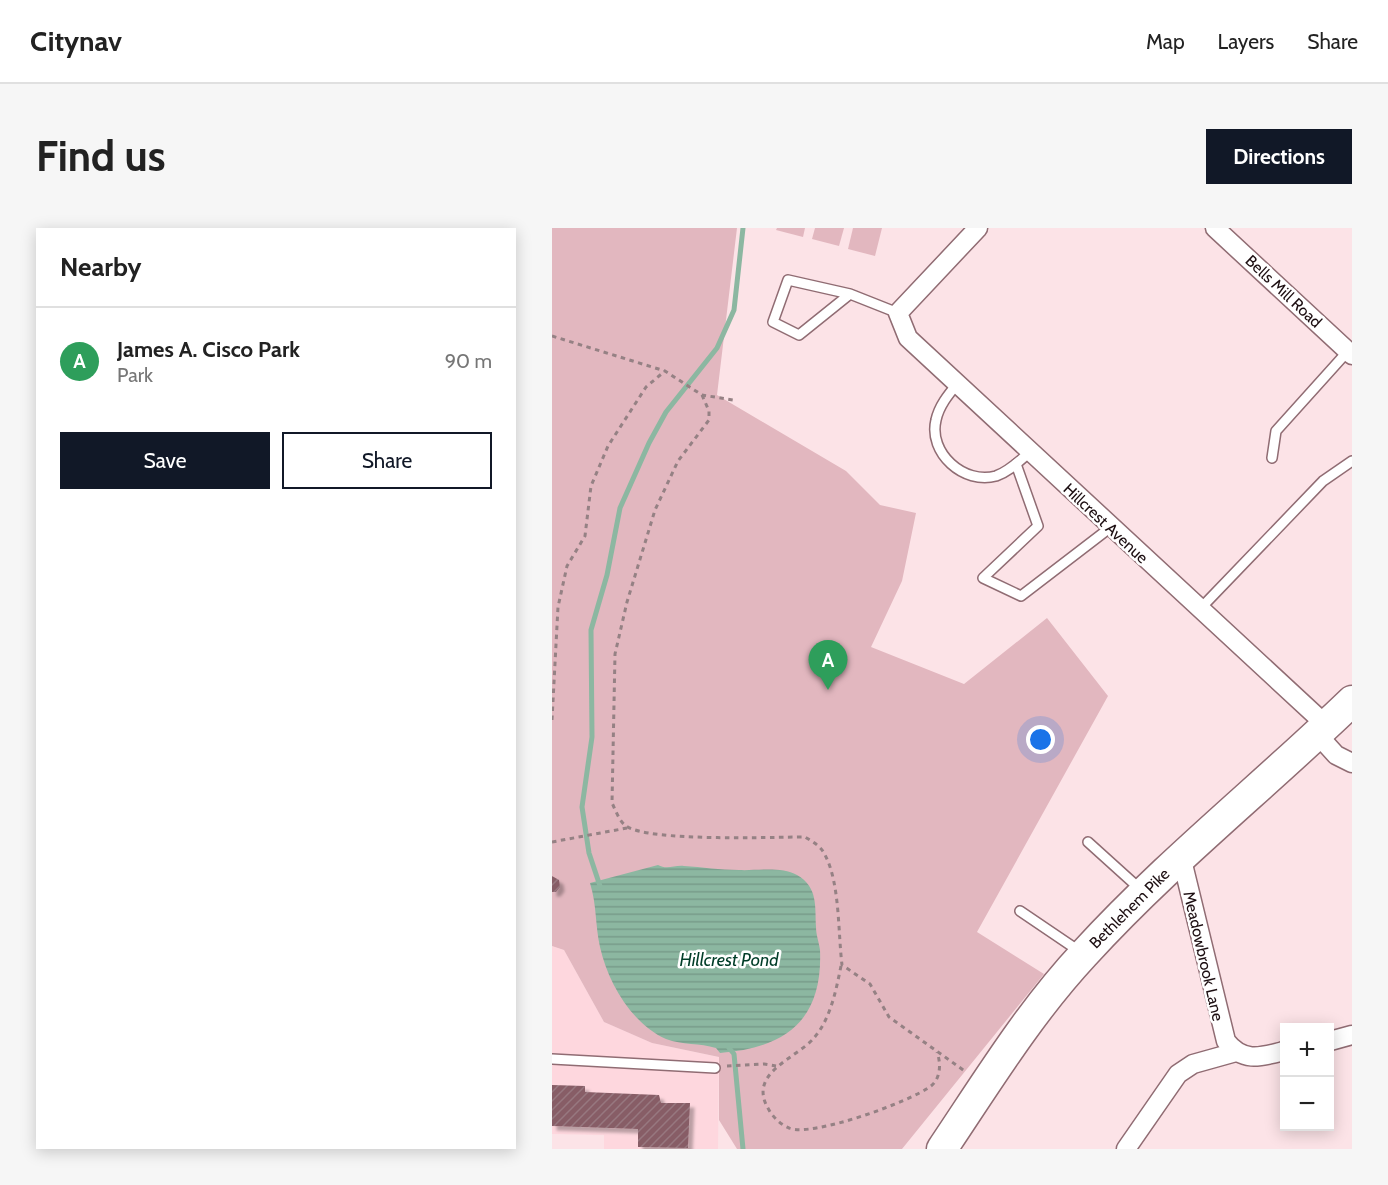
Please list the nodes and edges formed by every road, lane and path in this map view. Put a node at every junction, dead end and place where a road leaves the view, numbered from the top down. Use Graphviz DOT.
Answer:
graph roads {
  1 [pos="978,228"];
  2 [pos="1215,228"];
  3 [pos="850,294"];
  4 [pos="897,313"];
  5 [pos="552,336"];
  6 [pos="1350,353"];
  7 [pos="665,371"];
  8 [pos="957,384"];
  9 [pos="702,395"];
  10 [pos="733,400"];
  11 [pos="1023,458"];
  12 [pos="1272,458"];
  13 [pos="1352,461"];
  14 [pos="1111,526"];
  15 [pos="1199,610"];
  16 [pos="1352,701"];
  17 [pos="552,720"];
  18 [pos="1322,730"];
  19 [pos="1352,763"];
  20 [pos="628,828"];
  21 [pos="552,842"];
  22 [pos="1088,842"];
  23 [pos="1181,856"];
  24 [pos="1143,893"];
  25 [pos="1020,911"];
  26 [pos="1084,954"];
  27 [pos="842,965"];
  28 [pos="1352,1035"];
  29 [pos="1334,1040"];
  30 [pos="936,1050"];
  31 [pos="1236,1052"];
  32 [pos="1280,1052"];
  33 [pos="552,1059"];
  34 [pos="776,1066"];
  35 [pos="715,1068"];
  36 [pos="973,1076"];
  37 [pos="942,1149"];
  38 [pos="1126,1149"];
  1 -- 4 [label="street"];
  2 -- 6 [label="street, Bells Mill Road"];
  3 -- 3 [label="lane"];
  3 -- 4 [label="lane"];
  4 -- 8 [label="street, Hillcrest Avenue"];
  5 -- 7 [label="path"];
  6 -- 12 [label="lane"];
  7 -- 9 [label="path"];
  7 -- 17 [label="path"];
  8 -- 11 [label="street, Hillcrest Avenue"];
  8 -- 11 [label="lane"];
  9 -- 10 [label="path"];
  9 -- 20 [label="path"];
  11 -- 14 [label="street, Hillcrest Avenue"];
  11 -- 14 [label="lane"];
  13 -- 15 [label="lane"];
  14 -- 15 [label="street, Hillcrest Avenue"];
  15 -- 18 [label="street, Hillcrest Avenue"];
  16 -- 18 [label="main road, Bethlehem Pike"];
  18 -- 19 [label="street, Hillcrest Avenue"];
  18 -- 23 [label="main road, Bethlehem Pike"];
  20 -- 21 [label="path"];
  20 -- 27 [label="path"];
  22 -- 24 [label="lane"];
  23 -- 24 [label="main road, Bethlehem Pike"];
  23 -- 31 [label="street, Meadowbrook Lane"];
  24 -- 26 [label="main road, Bethlehem Pike"];
  25 -- 26 [label="lane"];
  26 -- 37 [label="main road, Bethlehem Pike"];
  27 -- 30 [label="path"];
  27 -- 34 [label="path"];
  28 -- 29 [label="street"];
  30 -- 34 [label="path"];
  30 -- 36 [label="path"];
  31 -- 32 [label="street"];
  31 -- 38 [label="street"];
  33 -- 35 [label="lane"];
  34 -- 35 [label="path"];
}
